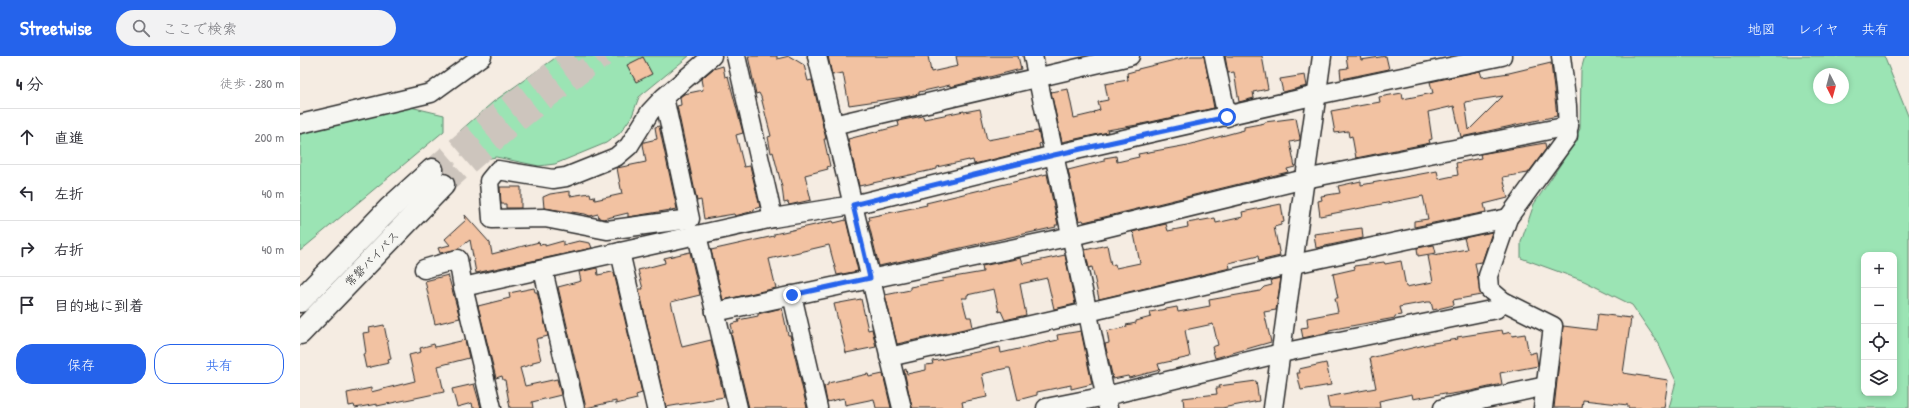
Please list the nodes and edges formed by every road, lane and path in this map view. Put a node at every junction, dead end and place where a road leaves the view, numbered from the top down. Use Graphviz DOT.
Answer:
graph roads {
  1 [pos="482,56"];
  2 [pos="712,56"];
  3 [pos="736,56"];
  4 [pos="817,56"];
  5 [pos="1033,56"];
  6 [pos="1130,56"];
  7 [pos="1214,56"];
  8 [pos="1322,56"];
  9 [pos="1502,56"];
  10 [pos="1561,56"];
  11 [pos="1038,78"];
  12 [pos="1317,95"];
  13 [pos="664,97"];
  14 [pos="1227,117"];
  15 [pos="300,124"];
  16 [pos="834,125"];
  17 [pos="1569,126"];
  18 [pos="1054,155"];
  19 [pos="1305,179"];
  20 [pos="853,205"];
  21 [pos="773,218"];
  22 [pos="1508,218"];
  23 [pos="697,236"];
  24 [pos="1072,236"];
  25 [pos="620,252"];
  26 [pos="1294,264"];
  27 [pos="424,269"];
  28 [pos="543,270"];
  29 [pos="870,278"];
  30 [pos="463,287"];
  31 [pos="792,295"];
  32 [pos="300,301"];
  33 [pos="1503,301"];
  34 [pos="715,312"];
  35 [pos="1088,312"];
  36 [pos="300,333"];
  37 [pos="1282,353"];
  38 [pos="889,357"];
  39 [pos="1546,386"];
  40 [pos="1107,402"];
  41 [pos="492,408"];
  42 [pos="575,408"];
  43 [pos="656,408"];
  44 [pos="738,408"];
  45 [pos="818,408"];
  46 [pos="902,408"];
  47 [pos="1046,408"];
  48 [pos="1273,408"];
  49 [pos="1443,408"];
  50 [pos="1542,408"];
  1 -- 15 [label="street"];
  2 -- 13 [label="street"];
  3 -- 21 [label="street"];
  4 -- 16 [label="street"];
  5 -- 11 [label="street"];
  6 -- 11 [label="street"];
  7 -- 14 [label="street"];
  8 -- 12 [label="street"];
  9 -- 12 [label="street"];
  10 -- 17 [label="street"];
  11 -- 16 [label="street"];
  11 -- 18 [label="street"];
  12 -- 14 [label="street"];
  12 -- 19 [label="street"];
  13 -- 13 [label="street"];
  14 -- 18 [label="street"];
  16 -- 20 [label="street"];
  17 -- 19 [label="street"];
  17 -- 22 [label="street"];
  18 -- 20 [label="street"];
  18 -- 24 [label="street"];
  19 -- 24 [label="street"];
  19 -- 26 [label="street"];
  20 -- 21 [label="street"];
  20 -- 29 [label="street"];
  21 -- 23 [label="street"];
  22 -- 26 [label="street"];
  22 -- 33 [label="street"];
  23 -- 25 [label="street"];
  23 -- 34 [label="street"];
  24 -- 29 [label="street"];
  24 -- 35 [label="street"];
  25 -- 28 [label="street"];
  25 -- 43 [label="street"];
  26 -- 35 [label="street"];
  26 -- 37 [label="street"];
  27 -- 30 [label="street"];
  28 -- 30 [label="street"];
  28 -- 42 [label="street"];
  29 -- 31 [label="street"];
  29 -- 38 [label="street"];
  30 -- 41 [label="street"];
  31 -- 34 [label="street"];
  31 -- 45 [label="street"];
  32 -- 36 [label="highway, 常磐バイパス"];
  33 -- 37 [label="street"];
  33 -- 39 [label="street"];
  34 -- 44 [label="street"];
  35 -- 38 [label="street"];
  35 -- 40 [label="street"];
  37 -- 40 [label="street"];
  37 -- 48 [label="street"];
  38 -- 46 [label="street"];
  39 -- 49 [label="street"];
  39 -- 50 [label="street"];
  40 -- 47 [label="street"];
}
